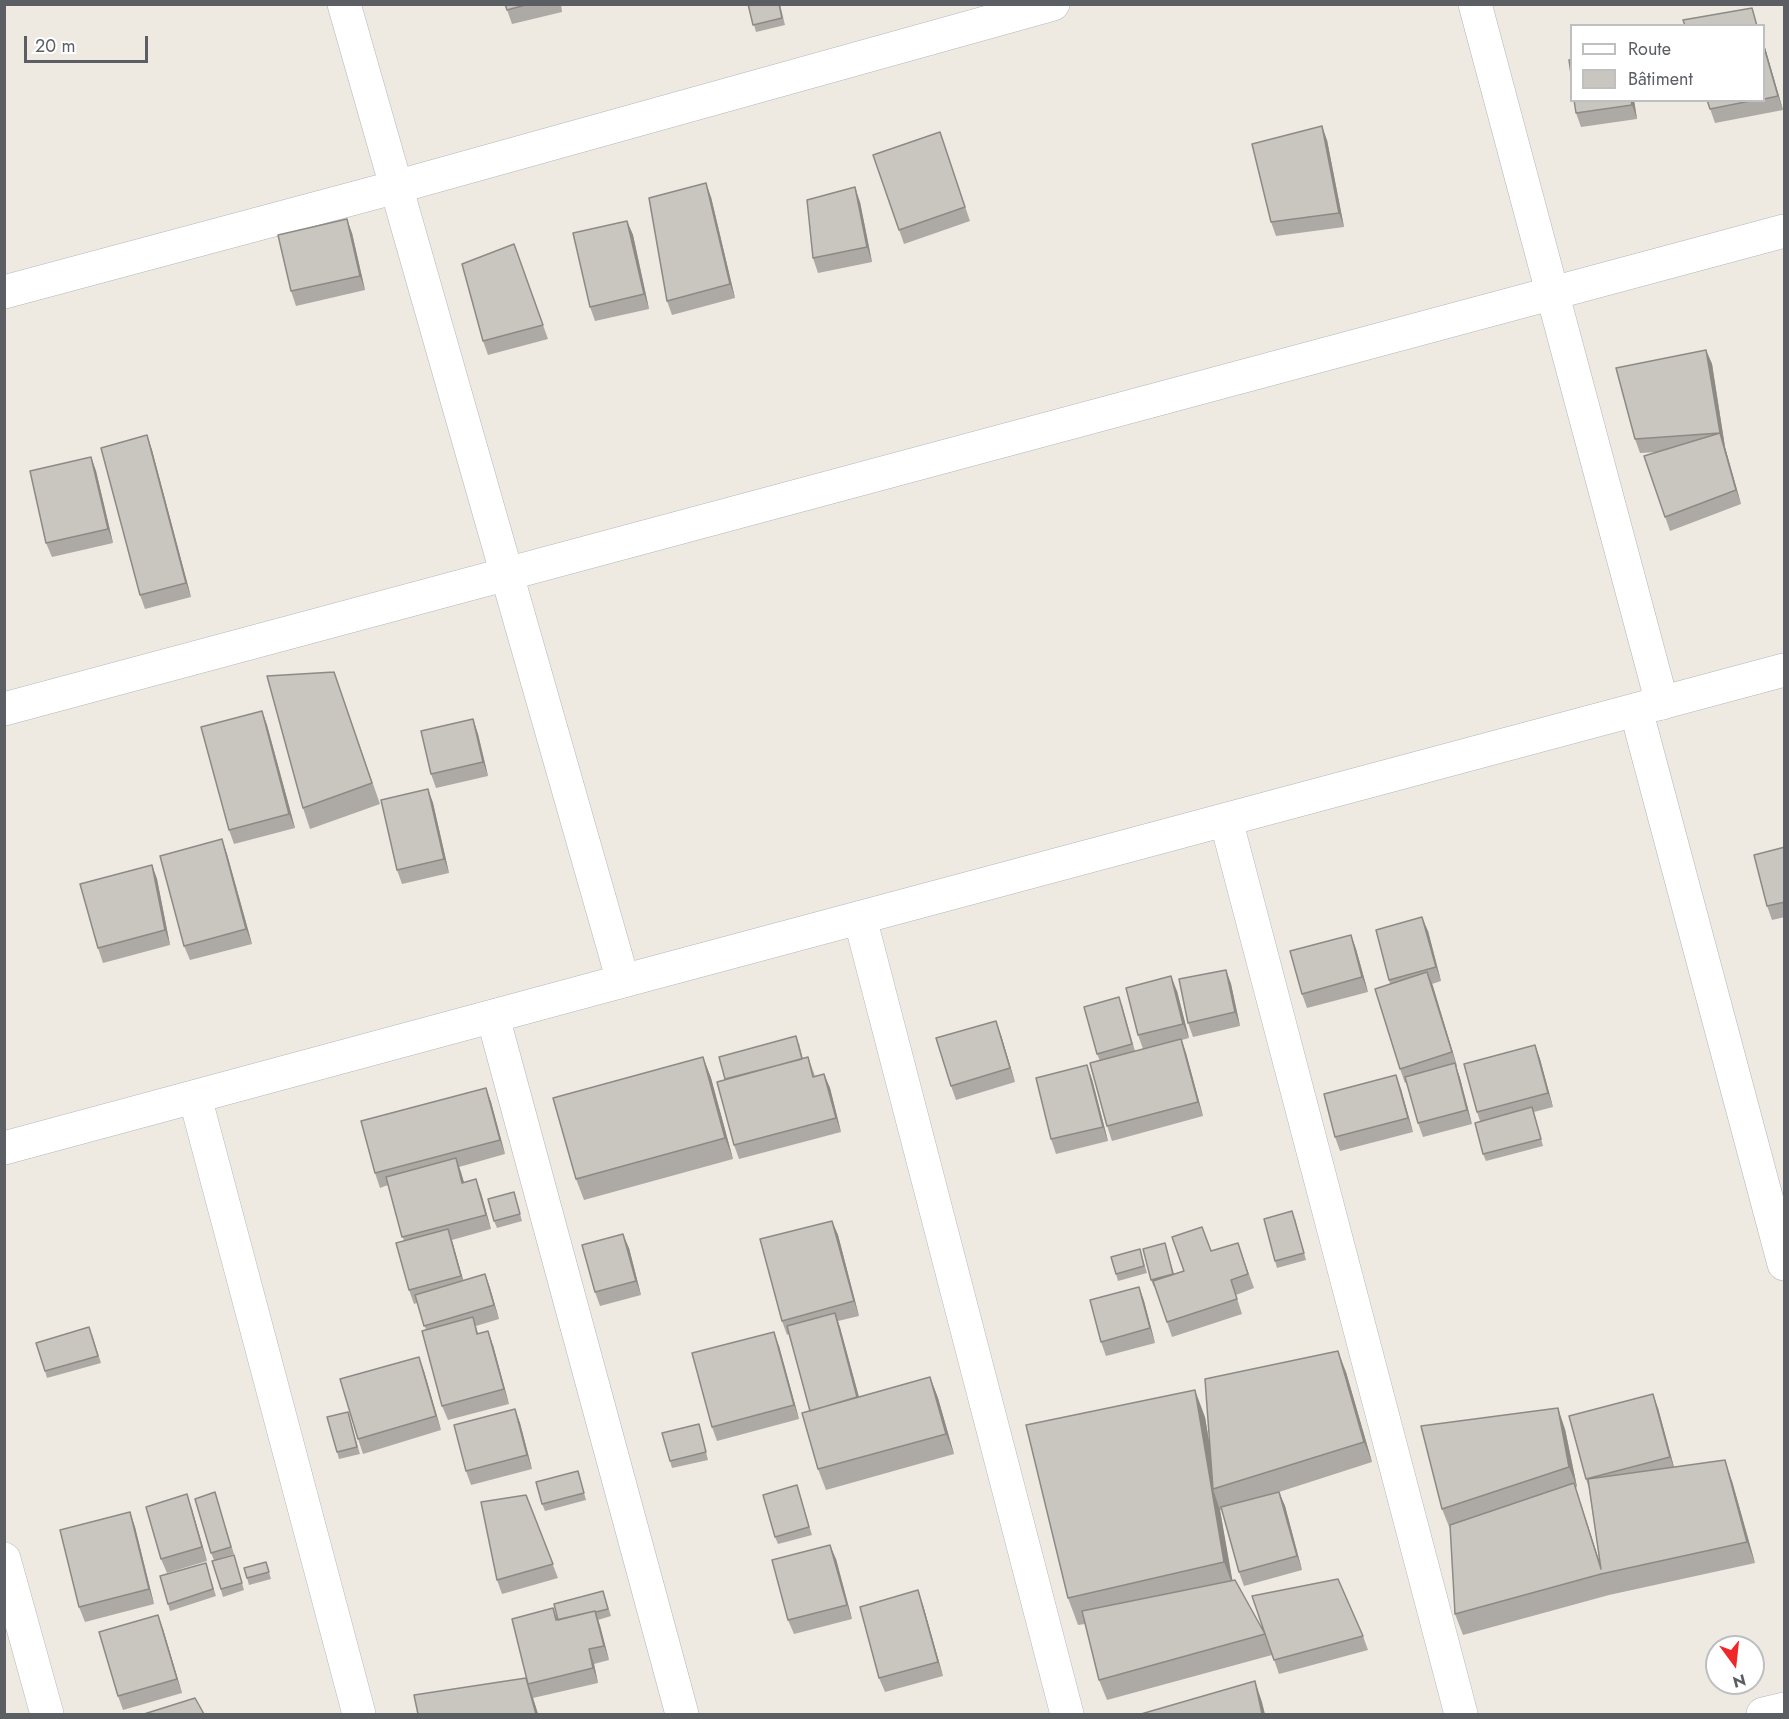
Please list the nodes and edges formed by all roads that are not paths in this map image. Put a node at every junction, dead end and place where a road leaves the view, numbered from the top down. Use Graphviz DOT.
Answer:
graph roads {
  1 [pos="344,4"];
  2 [pos="1053,4"];
  3 [pos="1475,4"];
  4 [pos="396,187"];
  5 [pos="1785,231"];
  6 [pos="4,292"];
  7 [pos="1552,294"];
  8 [pos="506,573"];
  9 [pos="1785,670"];
  10 [pos="1649,706"];
  11 [pos="4,709"];
  12 [pos="1226,820"];
  13 [pos="860,918"];
  14 [pos="623,981"];
  15 [pos="493,1017"];
  16 [pos="195,1097"];
  17 [pos="4,1148"];
  18 [pos="1774,1183"];
  19 [pos="1785,1264"];
  20 [pos="4,1559"];
  21 [pos="1785,1709"];
  22 [pos="47,1714"];
  23 [pos="359,1714"];
  24 [pos="682,1714"];
  25 [pos="1067,1714"];
  26 [pos="1461,1714"];
  27 [pos="1763,1714"];
  1 -- 4 [label="street"];
  2 -- 4 [label="street"];
  3 -- 7 [label="street"];
  4 -- 6 [label="street"];
  4 -- 8 [label="street"];
  5 -- 7 [label="street"];
  7 -- 8 [label="street"];
  7 -- 10 [label="street"];
  8 -- 11 [label="street"];
  8 -- 14 [label="street"];
  9 -- 10 [label="street"];
  10 -- 12 [label="street"];
  10 -- 18 [label="street"];
  12 -- 13 [label="street"];
  12 -- 26 [label="street"];
  13 -- 14 [label="street"];
  13 -- 25 [label="street"];
  14 -- 15 [label="street"];
  15 -- 16 [label="street"];
  15 -- 24 [label="street"];
  16 -- 17 [label="street"];
  16 -- 23 [label="street"];
  18 -- 19 [label="street"];
  20 -- 22 [label="street"];
  21 -- 27 [label="street"];
}
